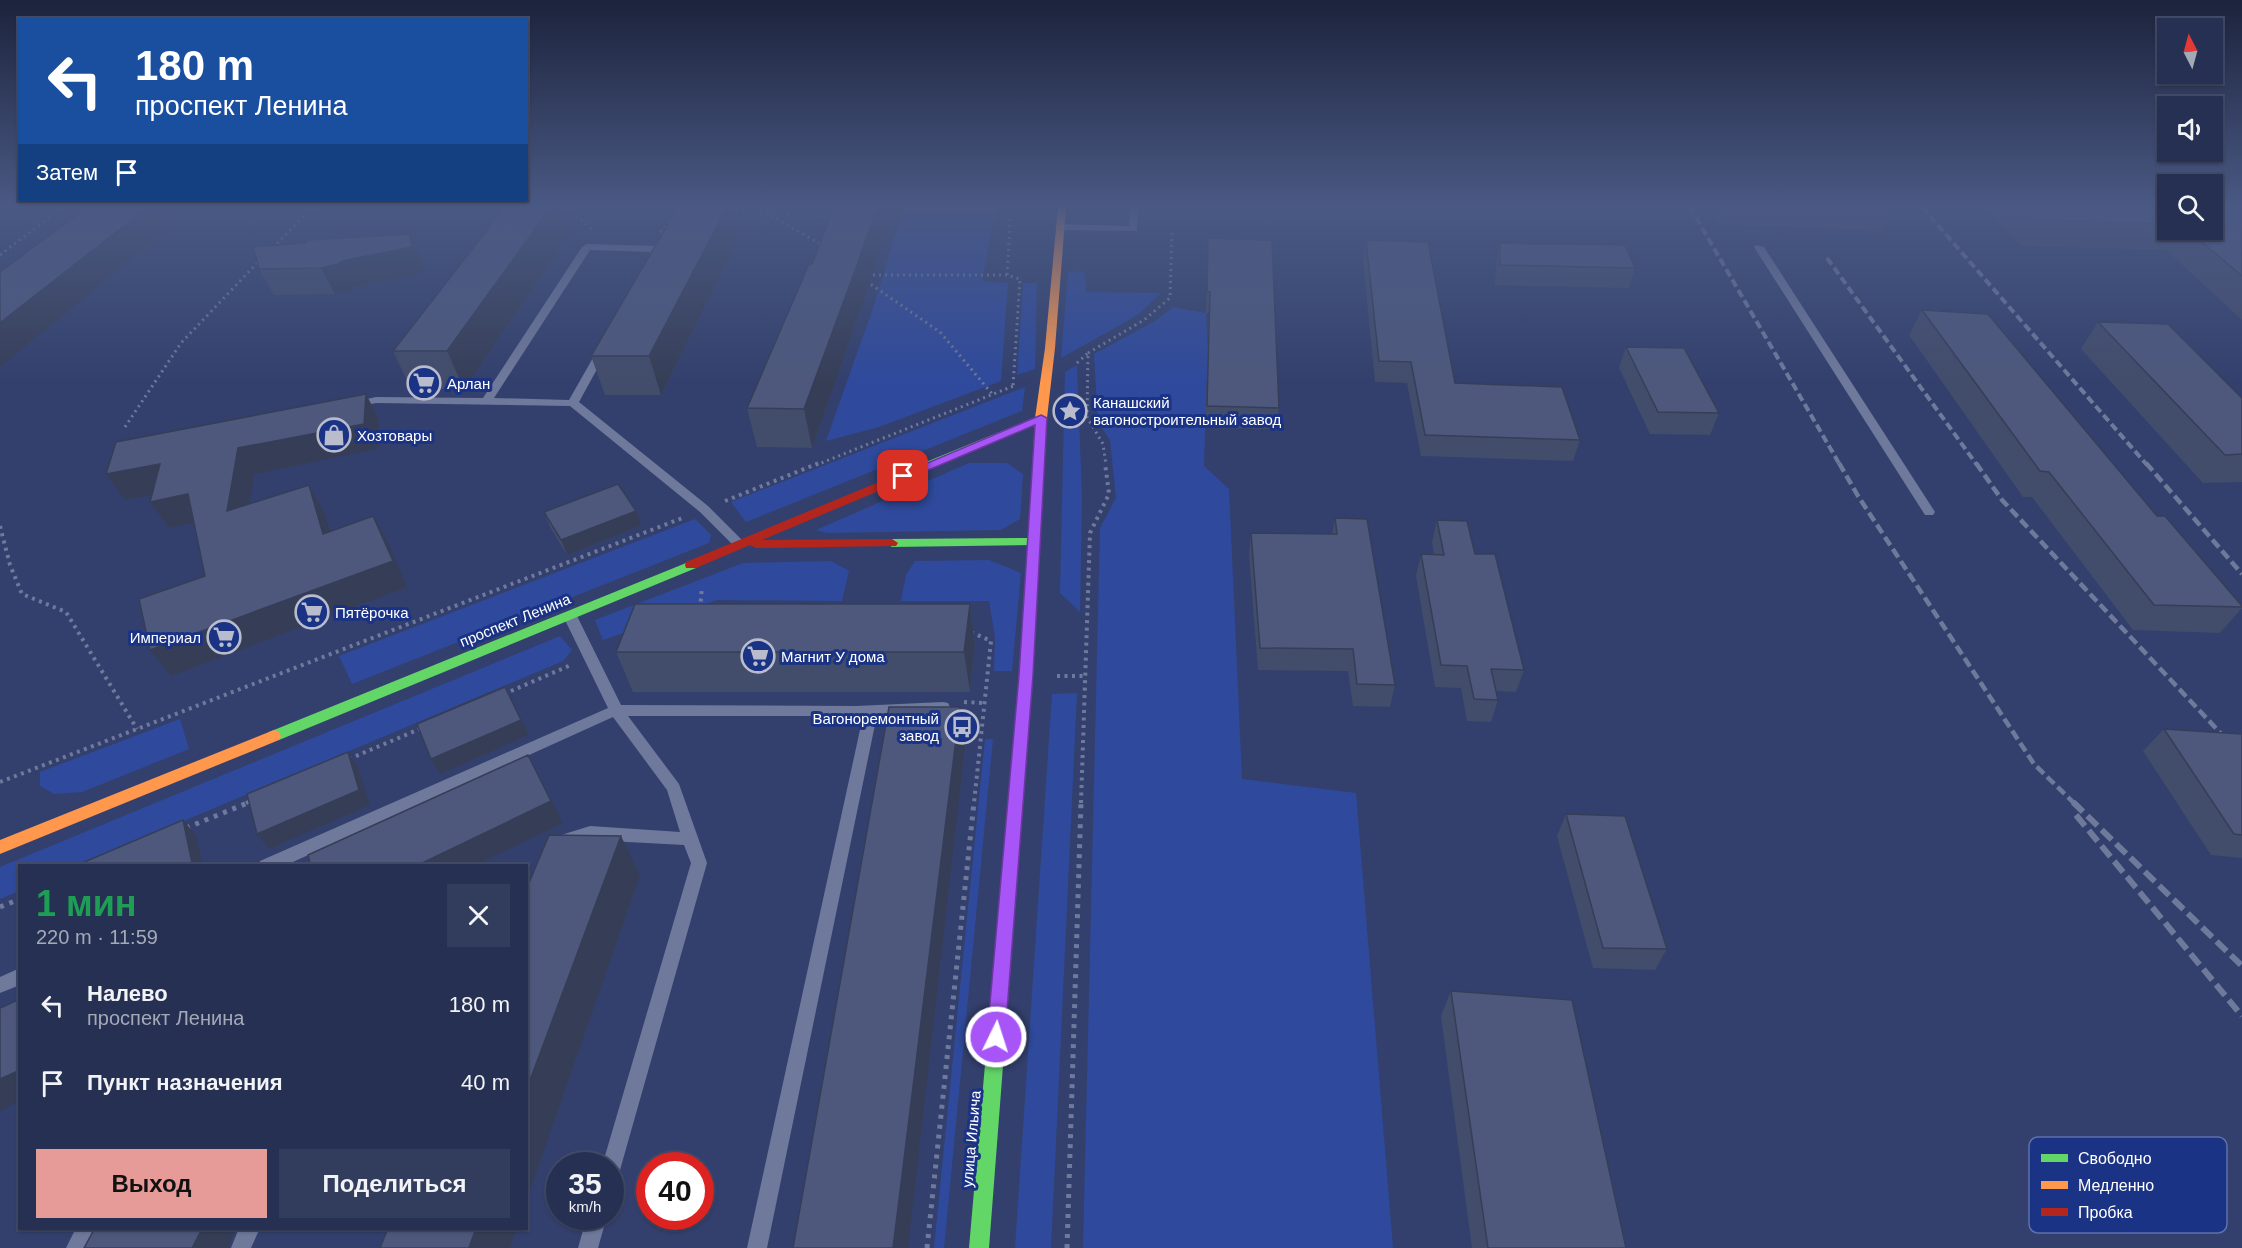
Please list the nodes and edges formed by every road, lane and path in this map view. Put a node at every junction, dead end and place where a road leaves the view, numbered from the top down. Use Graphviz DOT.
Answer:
graph roads {
  1 [pos="255,265"];
  2 [pos="574,265"];
  3 [pos="1008,265"];
  4 [pos="1057,265"];
  5 [pos="1171,265"];
  6 [pos="1771,265"];
  7 [pos="1007,276"];
  8 [pos="606,345"];
  9 [pos="1088,353"];
  10 [pos="1047,376"];
  11 [pos="1013,387"];
  12 [pos="993,395"];
  13 [pos="486,401"];
  14 [pos="573,403"];
  15 [pos="341,407"];
  16 [pos="1041,418"];
  17 [pos="125,427"];
  18 [pos="704,509"];
  19 [pos="1929,512"];
  20 [pos="0,526"];
  21 [pos="1032,542"];
  22 [pos="739,544"];
  23 [pos="706,558"];
  24 [pos="699,610"];
  25 [pos="570,616"];
  26 [pos="943,707"];
  27 [pos="616,710"];
  28 [pos="871,711"];
  29 [pos="137,729"];
  30 [pos="0,782"];
  31 [pos="690,839"];
  32 [pos="0,847"];
  33 [pos="548,854"];
  34 [pos="270,864"];
  35 [pos="18,900"];
  36 [pos="0,907"];
  37 [pos="18,977"];
  38 [pos="0,985"];
  39 [pos="615,1152"];
  40 [pos="87,1230"];
  41 [pos="249,1230"];
  42 [pos="593,1230"];
  43 [pos="76,1248"];
  44 [pos="241,1248"];
  45 [pos="588,1248"];
  46 [pos="757,1248"];
  47 [pos="979,1248"];
  48 [pos="1067,1248"];
  1 -- 17 [label="path"];
  2 -- 13 [label="lane"];
  3 -- 7 [label="path"];
  4 -- 10 [label="street, улица Ильича"];
  5 -- 9 [label="path"];
  6 -- 19 [label="lane"];
  7 -- 11 [label="path"];
  7 -- 12 [label="path"];
  8 -- 14 [label="lane"];
  9 -- 10 [label="path"];
  9 -- 48 [label="path"];
  10 -- 11 [label="path"];
  10 -- 16 [label="street, улица Ильича"];
  11 -- 12 [label="path"];
  12 -- 18 [label="path"];
  13 -- 14 [label="lane"];
  13 -- 15 [label="lane"];
  14 -- 18 [label="lane"];
  16 -- 21 [label="street, улица Ильича"];
  16 -- 22 [label="street, проспект Ленина"];
  18 -- 22 [label="lane"];
  18 -- 29 [label="path"];
  20 -- 29 [label="path"];
  21 -- 22 [label="street"];
  21 -- 47 [label="street, улица Ильича"];
  22 -- 23 [label="street, проспект Ленина"];
  23 -- 24 [label="path"];
  23 -- 25 [label="street, проспект Ленина"];
  25 -- 27 [label="lane"];
  25 -- 32 [label="street, проспект Ленина"];
  26 -- 28 [label="lane"];
  27 -- 28 [label="lane"];
  27 -- 31 [label="lane"];
  27 -- 34 [label="lane"];
  28 -- 46 [label="lane"];
  29 -- 30 [label="path"];
  31 -- 33 [label="lane"];
  31 -- 39 [label="lane"];
  35 -- 36 [label="path"];
  37 -- 38 [label="lane"];
  40 -- 43 [label="lane"];
  41 -- 44 [label="lane"];
  42 -- 45 [label="lane"];
}
